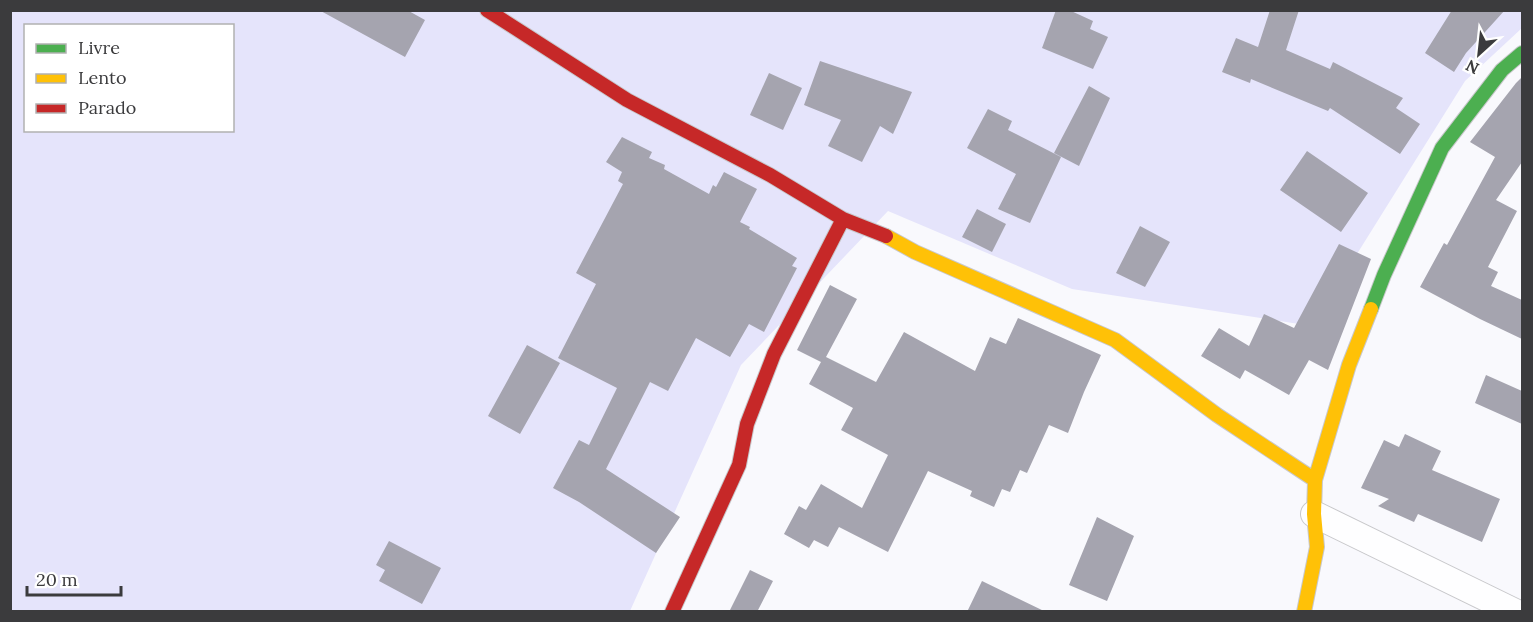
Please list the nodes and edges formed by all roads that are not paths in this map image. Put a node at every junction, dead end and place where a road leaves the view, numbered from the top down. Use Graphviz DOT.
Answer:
graph roads {
  1 [pos="487,10"];
  2 [pos="1522,53"];
  3 [pos="843,219"];
  4 [pos="1315,480"];
  5 [pos="1314,514"];
  6 [pos="672,612"];
  7 [pos="1304,612"];
  8 [pos="1515,612"];
  1 -- 3 [label="street"];
  2 -- 4 [label="street"];
  3 -- 4 [label="street"];
  3 -- 6 [label="street"];
  4 -- 5 [label="street"];
  5 -- 7 [label="street"];
  5 -- 8 [label="street"];
}
